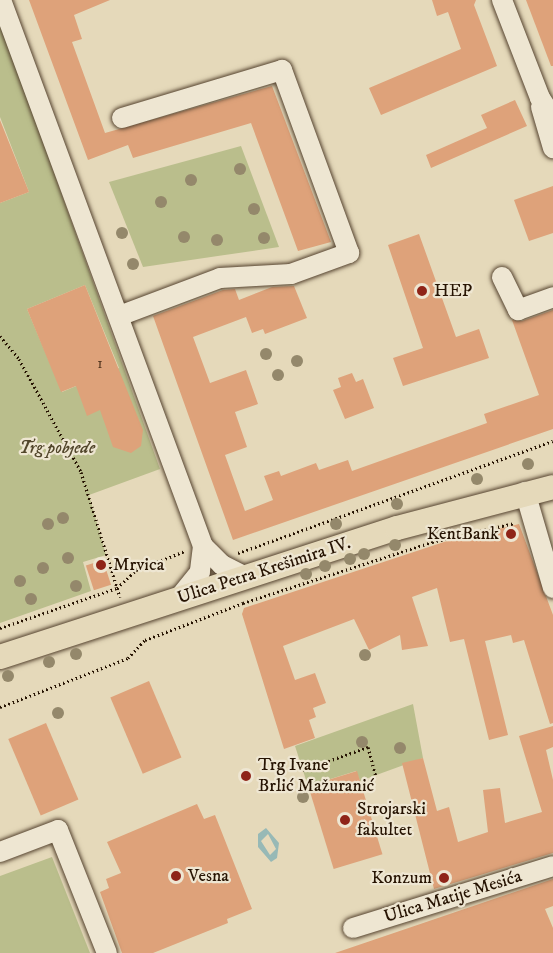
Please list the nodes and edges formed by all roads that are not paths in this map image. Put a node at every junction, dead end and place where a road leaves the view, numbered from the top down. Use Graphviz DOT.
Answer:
graph roads {
  1 [pos="1,0"];
  2 [pos="502,0"];
  3 [pos="540,98"];
  4 [pos="122,118"];
  5 [pos="553,118"];
  6 [pos="553,148"];
  7 [pos="502,277"];
  8 [pos="553,297"];
  9 [pos="119,316"];
  10 [pos="553,482"];
  11 [pos="536,490"];
  12 [pos="202,542"];
  13 [pos="250,588"];
  14 [pos="553,588"];
  15 [pos="177,600"];
  16 [pos="0,657"];
  17 [pos="0,852"];
  18 [pos="553,866"];
  19 [pos="353,928"];
  20 [pos="107,953"];
  1 -- 9 [label="street"];
  2 -- 3 [label="street"];
  3 -- 5 [label="street"];
  3 -- 6 [label="street"];
  4 -- 9 [label="street"];
  7 -- 8 [label="street"];
  9 -- 12 [label="street"];
  10 -- 11 [label="main road, Ulica Petra Krešimira IV."];
  11 -- 13 [label="main road, Ulica Petra Krešimira IV."];
  11 -- 14 [label="street"];
  12 -- 13 [label="street"];
  12 -- 15 [label="street"];
  13 -- 15 [label="main road, Ulica Petra Krešimira IV."];
  15 -- 16 [label="main road, Ulica Petra Krešimira IV."];
  17 -- 20 [label="street"];
  18 -- 19 [label="street, Ulica Matije Mesića"];
}
